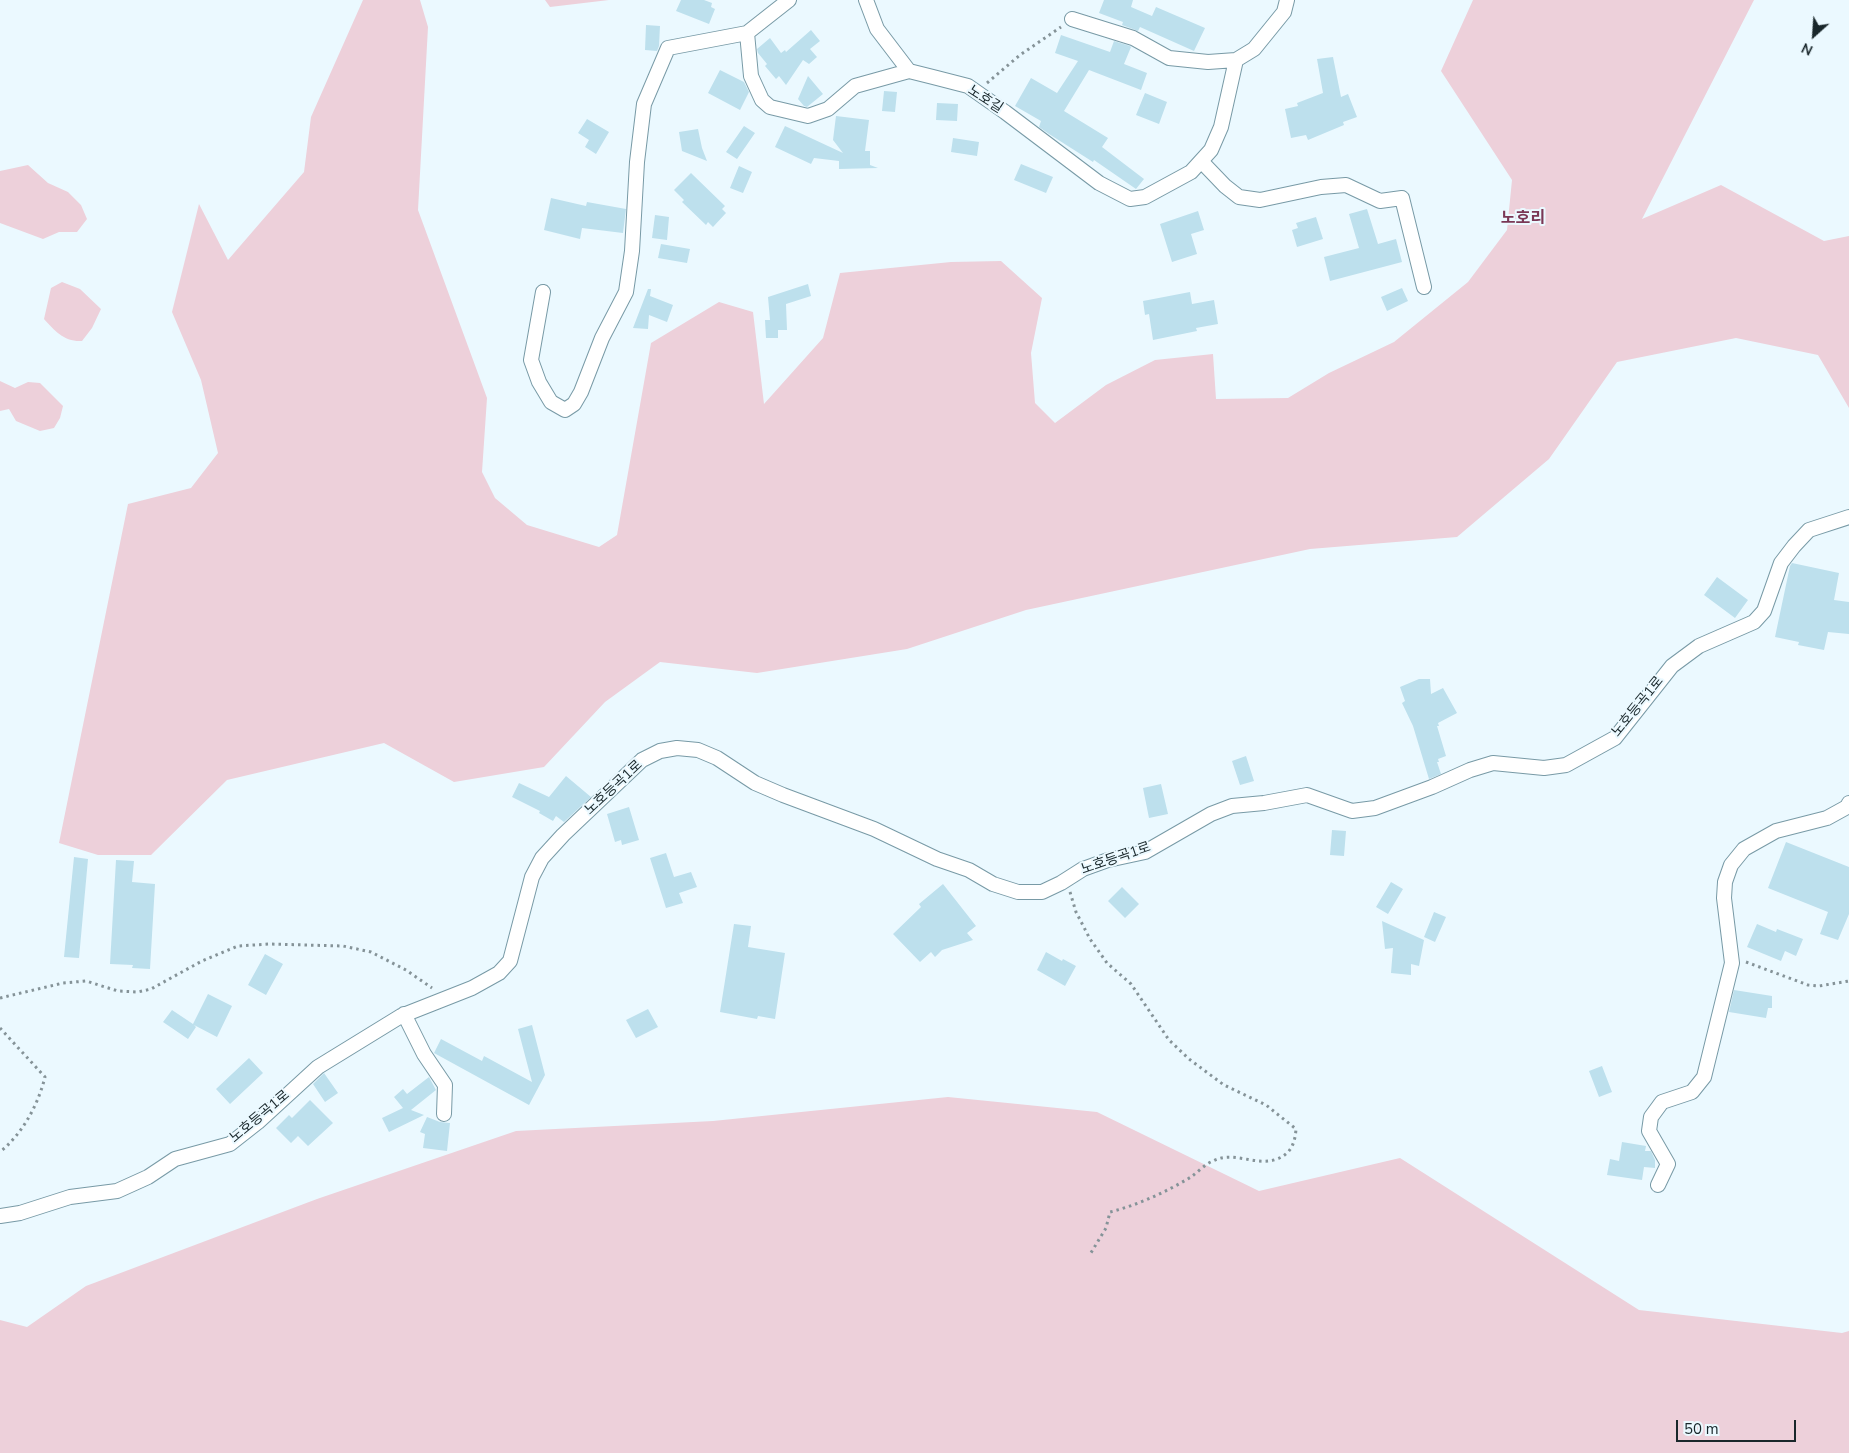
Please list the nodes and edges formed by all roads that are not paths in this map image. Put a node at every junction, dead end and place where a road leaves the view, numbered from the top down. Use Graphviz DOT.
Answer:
graph roads {
  1 [pos="789,0"];
  2 [pos="866,0"];
  3 [pos="1287,0"];
  4 [pos="1072,19"];
  5 [pos="747,33"];
  6 [pos="1236,60"];
  7 [pos="909,71"];
  8 [pos="1201,161"];
  9 [pos="1424,287"];
  10 [pos="543,292"];
  11 [pos="1849,518"];
  12 [pos="1849,803"];
  13 [pos="404,1014"];
  14 [pos="444,1114"];
  15 [pos="1658,1185"];
  16 [pos="0,1216"];
  1 -- 5 [label="street"];
  2 -- 7 [label="street"];
  3 -- 6 [label="street"];
  4 -- 6 [label="street"];
  5 -- 7 [label="street, 노호길"];
  5 -- 10 [label="street"];
  6 -- 8 [label="street, 노호길"];
  7 -- 8 [label="street, 노호길"];
  8 -- 9 [label="street"];
  11 -- 13 [label="street, 노호등곡1로"];
  12 -- 15 [label="street"];
  13 -- 14 [label="street"];
  13 -- 16 [label="street, 노호등곡1로"];
}
